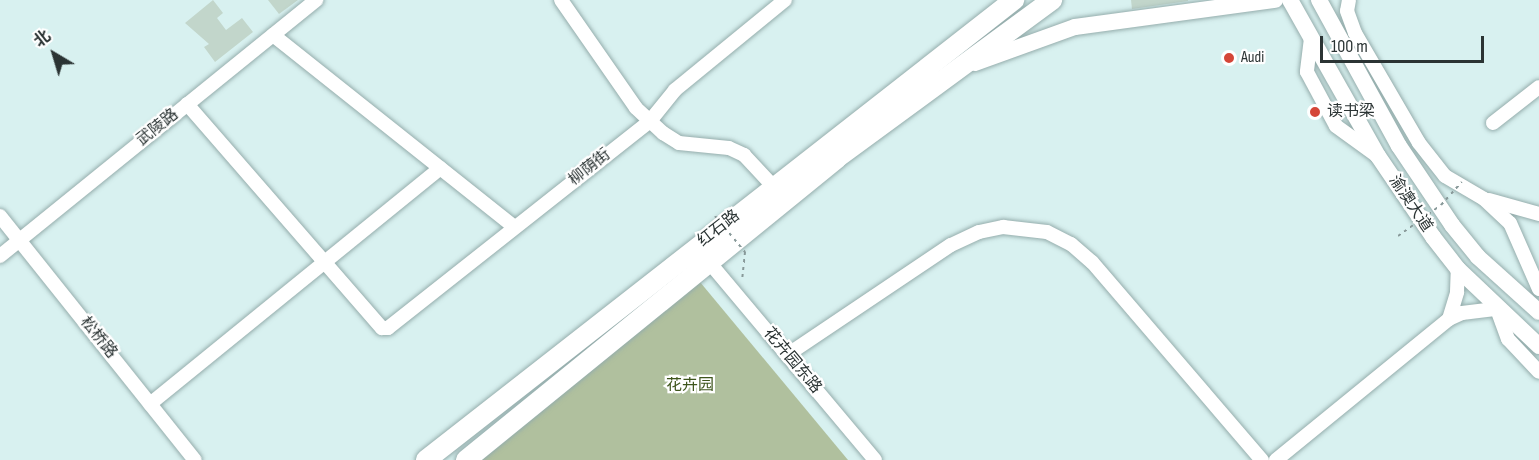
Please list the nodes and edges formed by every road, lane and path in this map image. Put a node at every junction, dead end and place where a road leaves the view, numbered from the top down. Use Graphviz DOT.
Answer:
graph roads {
  1 [pos="316,0"];
  2 [pos="561,0"];
  3 [pos="785,0"];
  4 [pos="1014,0"];
  5 [pos="1052,0"];
  6 [pos="1275,0"];
  7 [pos="1290,0"];
  8 [pos="1319,0"];
  9 [pos="1349,0"];
  10 [pos="273,35"];
  11 [pos="959,69"];
  12 [pos="1539,87"];
  13 [pos="186,104"];
  14 [pos="650,120"];
  15 [pos="1493,123"];
  16 [pos="440,168"];
  17 [pos="1462,182"];
  18 [pos="773,186"];
  19 [pos="1484,198"];
  20 [pos="1539,214"];
  21 [pos="0,216"];
  22 [pos="715,216"];
  23 [pos="514,227"];
  24 [pos="1398,236"];
  25 [pos="19,240"];
  26 [pos="0,256"];
  27 [pos="326,261"];
  28 [pos="709,262"];
  29 [pos="1458,269"];
  30 [pos="742,281"];
  31 [pos="1539,289"];
  32 [pos="1497,309"];
  33 [pos="1539,312"];
  34 [pos="1449,319"];
  35 [pos="1539,346"];
  36 [pos="787,355"];
  37 [pos="1539,372"];
  38 [pos="150,404"];
  39 [pos="195,460"];
  40 [pos="426,460"];
  41 [pos="466,460"];
  42 [pos="875,460"];
  43 [pos="1262,460"];
  44 [pos="1276,460"];
  1 -- 10 [label="street, 武陵路"];
  2 -- 14 [label="street"];
  3 -- 14 [label="street, 柳荫街"];
  4 -- 18 [label="highway, 红石路"];
  5 -- 11 [label="highway, 红石路"];
  6 -- 11 [label="main road, 红石路"];
  7 -- 29 [label="main road, 渝澳大道"];
  8 -- 33 [label="main road, 渝澳大道"];
  9 -- 19 [label="street"];
  10 -- 13 [label="street, 武陵路"];
  10 -- 16 [label="street"];
  11 -- 28 [label="highway, 红石路"];
  12 -- 15 [label="street"];
  13 -- 25 [label="street, 武陵路"];
  13 -- 27 [label="street"];
  14 -- 18 [label="street"];
  14 -- 23 [label="street, 柳荫街"];
  16 -- 23 [label="street"];
  16 -- 27 [label="street"];
  17 -- 24 [label="path, bridge"];
  18 -- 40 [label="highway, 红石路"];
  19 -- 20 [label="street"];
  19 -- 31 [label="street"];
  21 -- 25 [label="street, 松桥路"];
  22 -- 30 [label="path, bridge"];
  23 -- 27 [label="street, 柳荫街"];
  25 -- 26 [label="street, 武陵路"];
  25 -- 38 [label="street, 松桥路"];
  27 -- 38 [label="street"];
  28 -- 36 [label="street, 花卉园东路"];
  28 -- 41 [label="highway, 红石路"];
  29 -- 32 [label="main road, 渝澳大道"];
  29 -- 34 [label="street"];
  32 -- 34 [label="street"];
  32 -- 35 [label="main road, 渝澳大道"];
  32 -- 37 [label="street"];
  34 -- 44 [label="street"];
  36 -- 42 [label="street, 花卉园东路"];
  36 -- 43 [label="street"];
  38 -- 39 [label="street, 松桥路"];
}
